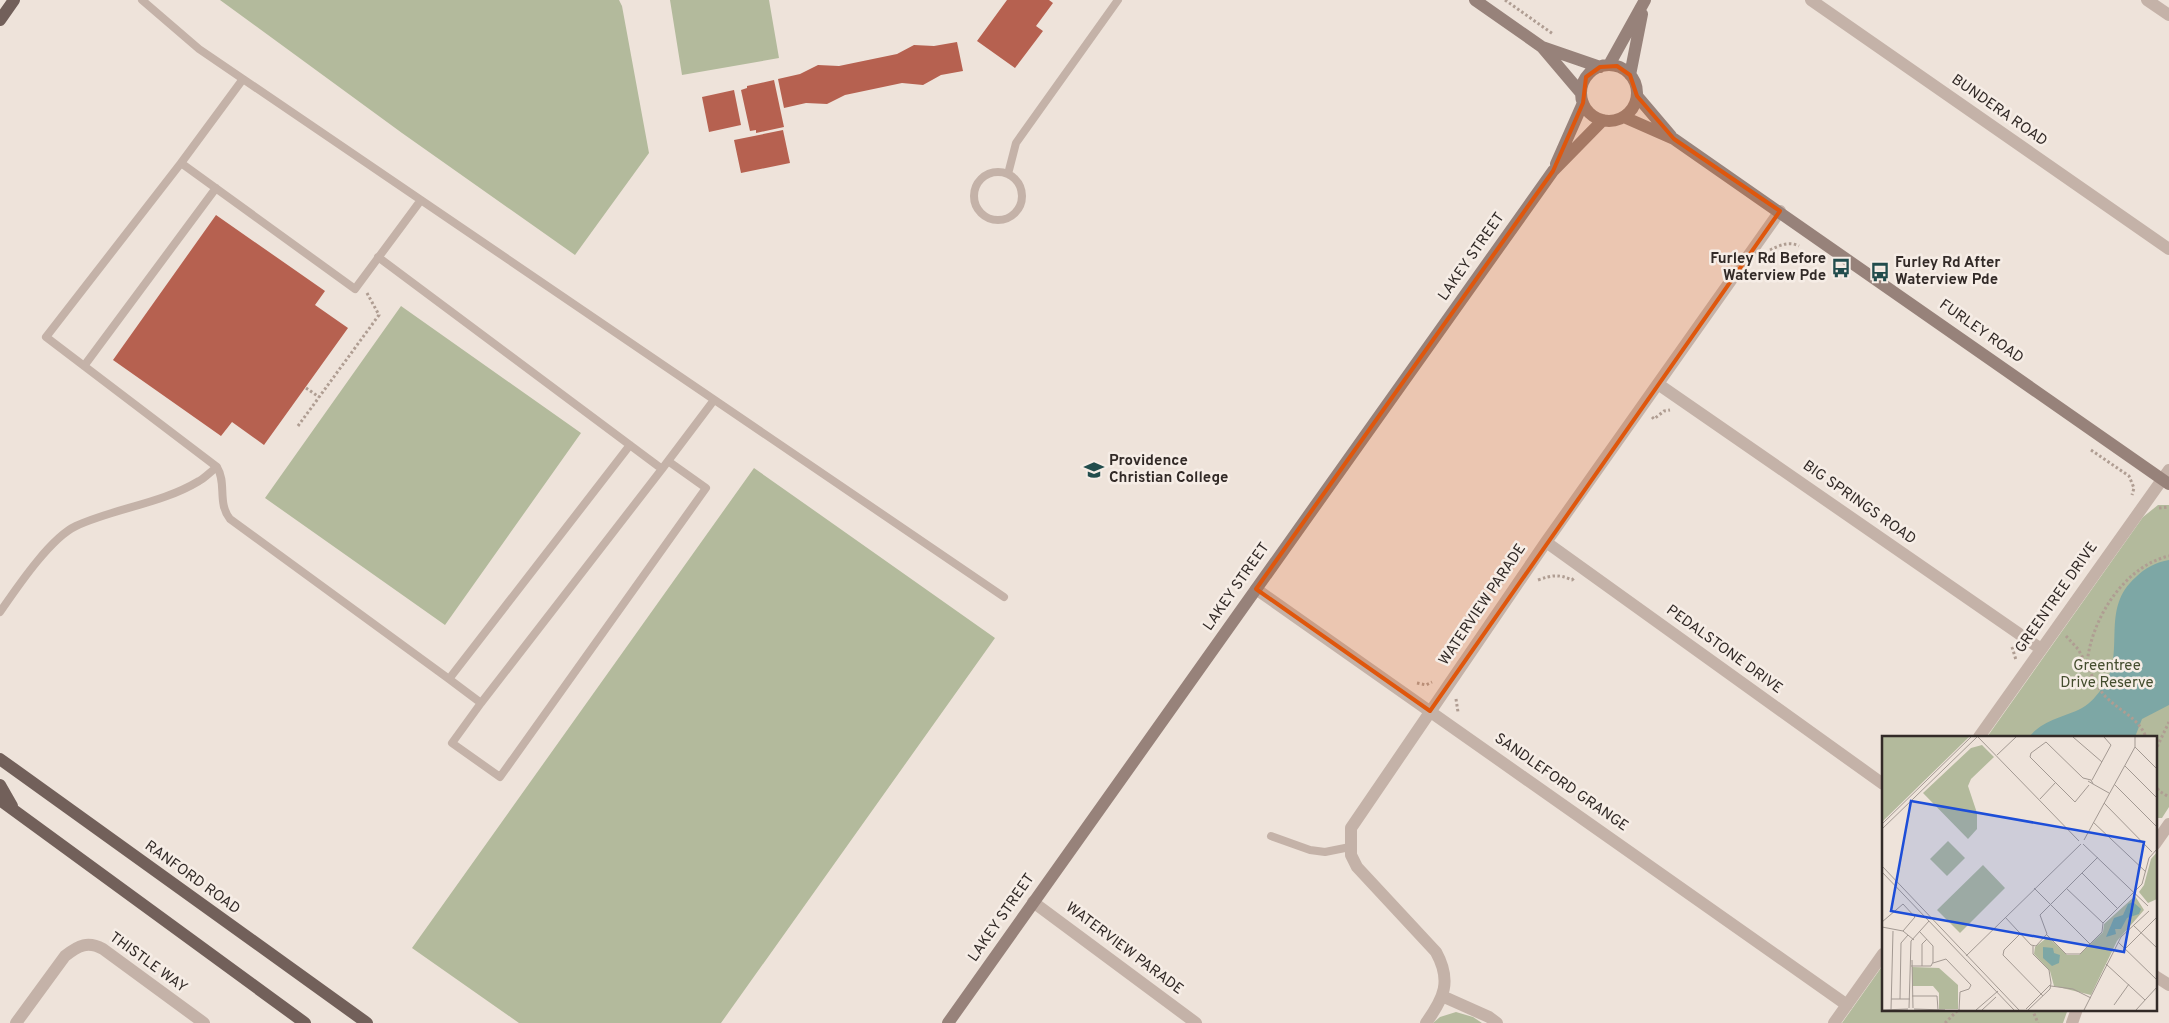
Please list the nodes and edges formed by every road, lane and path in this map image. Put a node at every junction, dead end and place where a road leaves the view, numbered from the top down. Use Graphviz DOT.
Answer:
graph roads {
  1 [pos="14,0"];
  2 [pos="142,0"];
  3 [pos="1118,0"];
  4 [pos="1475,0"];
  5 [pos="1505,0"];
  6 [pos="1811,0"];
  7 [pos="2147,0"];
  8 [pos="1644,2"];
  9 [pos="2169,15"];
  10 [pos="0,20"];
  11 [pos="1558,38"];
  12 [pos="1542,47"];
  13 [pos="1605,66"];
  14 [pos="1630,75"];
  15 [pos="243,79"];
  16 [pos="1637,96"];
  17 [pos="1582,98"];
  18 [pos="1624,116"];
  19 [pos="1603,120"];
  20 [pos="1674,139"];
  21 [pos="181,162"];
  22 [pos="1553,171"];
  23 [pos="1008,174"];
  24 [pos="216,188"];
  25 [pos="420,200"];
  26 [pos="1780,211"];
  27 [pos="1806,248"];
  28 [pos="2169,249"];
  29 [pos="1770,250"];
  30 [pos="378,257"];
  31 [pos="361,281"];
  32 [pos="84,366"];
  33 [pos="1658,384"];
  34 [pos="306,388"];
  35 [pos="319,397"];
  36 [pos="714,400"];
  37 [pos="1692,408"];
  38 [pos="1640,409"];
  39 [pos="298,426"];
  40 [pos="630,445"];
  41 [pos="2088,448"];
  42 [pos="668,461"];
  43 [pos="216,466"];
  44 [pos="662,470"];
  45 [pos="2167,477"];
  46 [pos="2132,497"];
  47 [pos="1546,542"];
  48 [pos="2169,556"];
  49 [pos="1572,580"];
  50 [pos="1537,581"];
  51 [pos="1256,589"];
  52 [pos="1004,597"];
  53 [pos="0,612"];
  54 [pos="2055,629"];
  55 [pos="2041,649"];
  56 [pos="2087,665"];
  57 [pos="449,679"];
  58 [pos="481,703"];
  59 [pos="1430,711"];
  60 [pos="2169,722"];
  61 [pos="1980,736"];
  62 [pos="2146,736"];
  63 [pos="2156,749"];
  64 [pos="0,759"];
  65 [pos="1882,783"];
  66 [pos="0,785"];
  67 [pos="2156,786"];
  68 [pos="2169,797"];
  69 [pos="0,800"];
  70 [pos="14,810"];
  71 [pos="2169,824"];
  72 [pos="1271,836"];
  73 [pos="2156,843"];
  74 [pos="1350,847"];
  75 [pos="1033,902"];
  76 [pos="1882,955"];
  77 [pos="2156,977"];
  78 [pos="2169,985"];
  79 [pos="1442,996"];
  80 [pos="1847,1005"];
  81 [pos="1958,1010"];
  82 [pos="2032,1010"];
  83 [pos="2077,1010"];
  84 [pos="16,1023"];
  85 [pos="204,1023"];
  86 [pos="305,1023"];
  87 [pos="366,1023"];
  88 [pos="948,1023"];
  89 [pos="1196,1023"];
  90 [pos="1426,1023"];
  91 [pos="1496,1023"];
  92 [pos="1834,1023"];
  93 [pos="1945,1023"];
  94 [pos="2038,1023"];
  95 [pos="2072,1023"];
  1 -- 10 [label="main road"];
  2 -- 15 [label="lane"];
  3 -- 23 [label="lane"];
  4 -- 12 [label="street"];
  5 -- 11 [label="path"];
  6 -- 28 [label="street, BUNDERA ROAD"];
  7 -- 9 [label="street"];
  8 -- 13 [label="street, LAKEY STREET"];
  8 -- 14 [label="street, LAKEY STREET"];
  12 -- 13 [label="street"];
  12 -- 17 [label="street"];
  13 -- 14 [label="street"];
  13 -- 17 [label="street, LAKEY STREET"];
  14 -- 16 [label="street, LAKEY STREET"];
  15 -- 21 [label="lane"];
  15 -- 25 [label="lane"];
  16 -- 18 [label="street"];
  16 -- 20 [label="street, FURLEY ROAD"];
  17 -- 19 [label="street"];
  17 -- 22 [label="street, LAKEY STREET"];
  18 -- 19 [label="street"];
  18 -- 20 [label="street, FURLEY ROAD"];
  19 -- 22 [label="street, LAKEY STREET"];
  20 -- 26 [label="street, FURLEY ROAD"];
  21 -- 24 [label="lane"];
  21 -- 32 [label="lane"];
  22 -- 51 [label="street, LAKEY STREET"];
  23 -- 23 [label="lane"];
  24 -- 31 [label="lane"];
  24 -- 32 [label="lane"];
  25 -- 30 [label="lane"];
  25 -- 36 [label="lane"];
  26 -- 33 [label="street, WATERVIEW PARADE"];
  26 -- 45 [label="street, FURLEY ROAD"];
  27 -- 29 [label="path"];
  30 -- 31 [label="lane"];
  30 -- 40 [label="lane"];
  31 -- 35 [label="path"];
  32 -- 43 [label="lane"];
  33 -- 37 [label="street, BIG SPRINGS ROAD"];
  33 -- 38 [label="street, WATERVIEW PARADE"];
  34 -- 35 [label="path"];
  35 -- 39 [label="path"];
  36 -- 42 [label="lane"];
  36 -- 52 [label="lane"];
  37 -- 38 [label="path"];
  37 -- 55 [label="street, BIG SPRINGS ROAD"];
  38 -- 47 [label="street, WATERVIEW PARADE"];
  40 -- 44 [label="lane"];
  40 -- 57 [label="lane"];
  41 -- 46 [label="path"];
  42 -- 44 [label="lane"];
  42 -- 58 [label="lane"];
  43 -- 53 [label="lane"];
  43 -- 57 [label="lane"];
  44 -- 58 [label="lane"];
  45 -- 54 [label="street, GREENTREE DRIVE"];
  47 -- 59 [label="street, WATERVIEW PARADE"];
  47 -- 65 [label="street, PEDALSTONE DRIVE"];
  48 -- 56 [label="path"];
  49 -- 50 [label="path"];
  51 -- 59 [label="street, SANDLEFORD GRANGE"];
  51 -- 75 [label="street, LAKEY STREET"];
  54 -- 55 [label="street, GREENTREE DRIVE"];
  54 -- 56 [label="path"];
  55 -- 61 [label="street, GREENTREE DRIVE"];
  56 -- 62 [label="path"];
  57 -- 58 [label="lane"];
  59 -- 74 [label="street, WATERVIEW PARADE"];
  59 -- 80 [label="street, SANDLEFORD GRANGE"];
  60 -- 63 [label="path"];
  64 -- 87 [label="main road, RANFORD ROAD"];
  66 -- 70 [label="main road"];
  67 -- 68 [label="path"];
  69 -- 70 [label="main road"];
  70 -- 86 [label="main road"];
  71 -- 73 [label="street"];
  72 -- 74 [label="lane"];
  74 -- 79 [label="street"];
  75 -- 88 [label="street, LAKEY STREET"];
  75 -- 89 [label="street, WATERVIEW PARADE"];
  76 -- 80 [label="street"];
  77 -- 78 [label="street"];
  79 -- 90 [label="street"];
  79 -- 91 [label="street"];
  80 -- 92 [label="street"];
  81 -- 93 [label="path"];
  82 -- 94 [label="path"];
  83 -- 95 [label="street"];
  84 -- 85 [label="street, THISTLE WAY"];
}
